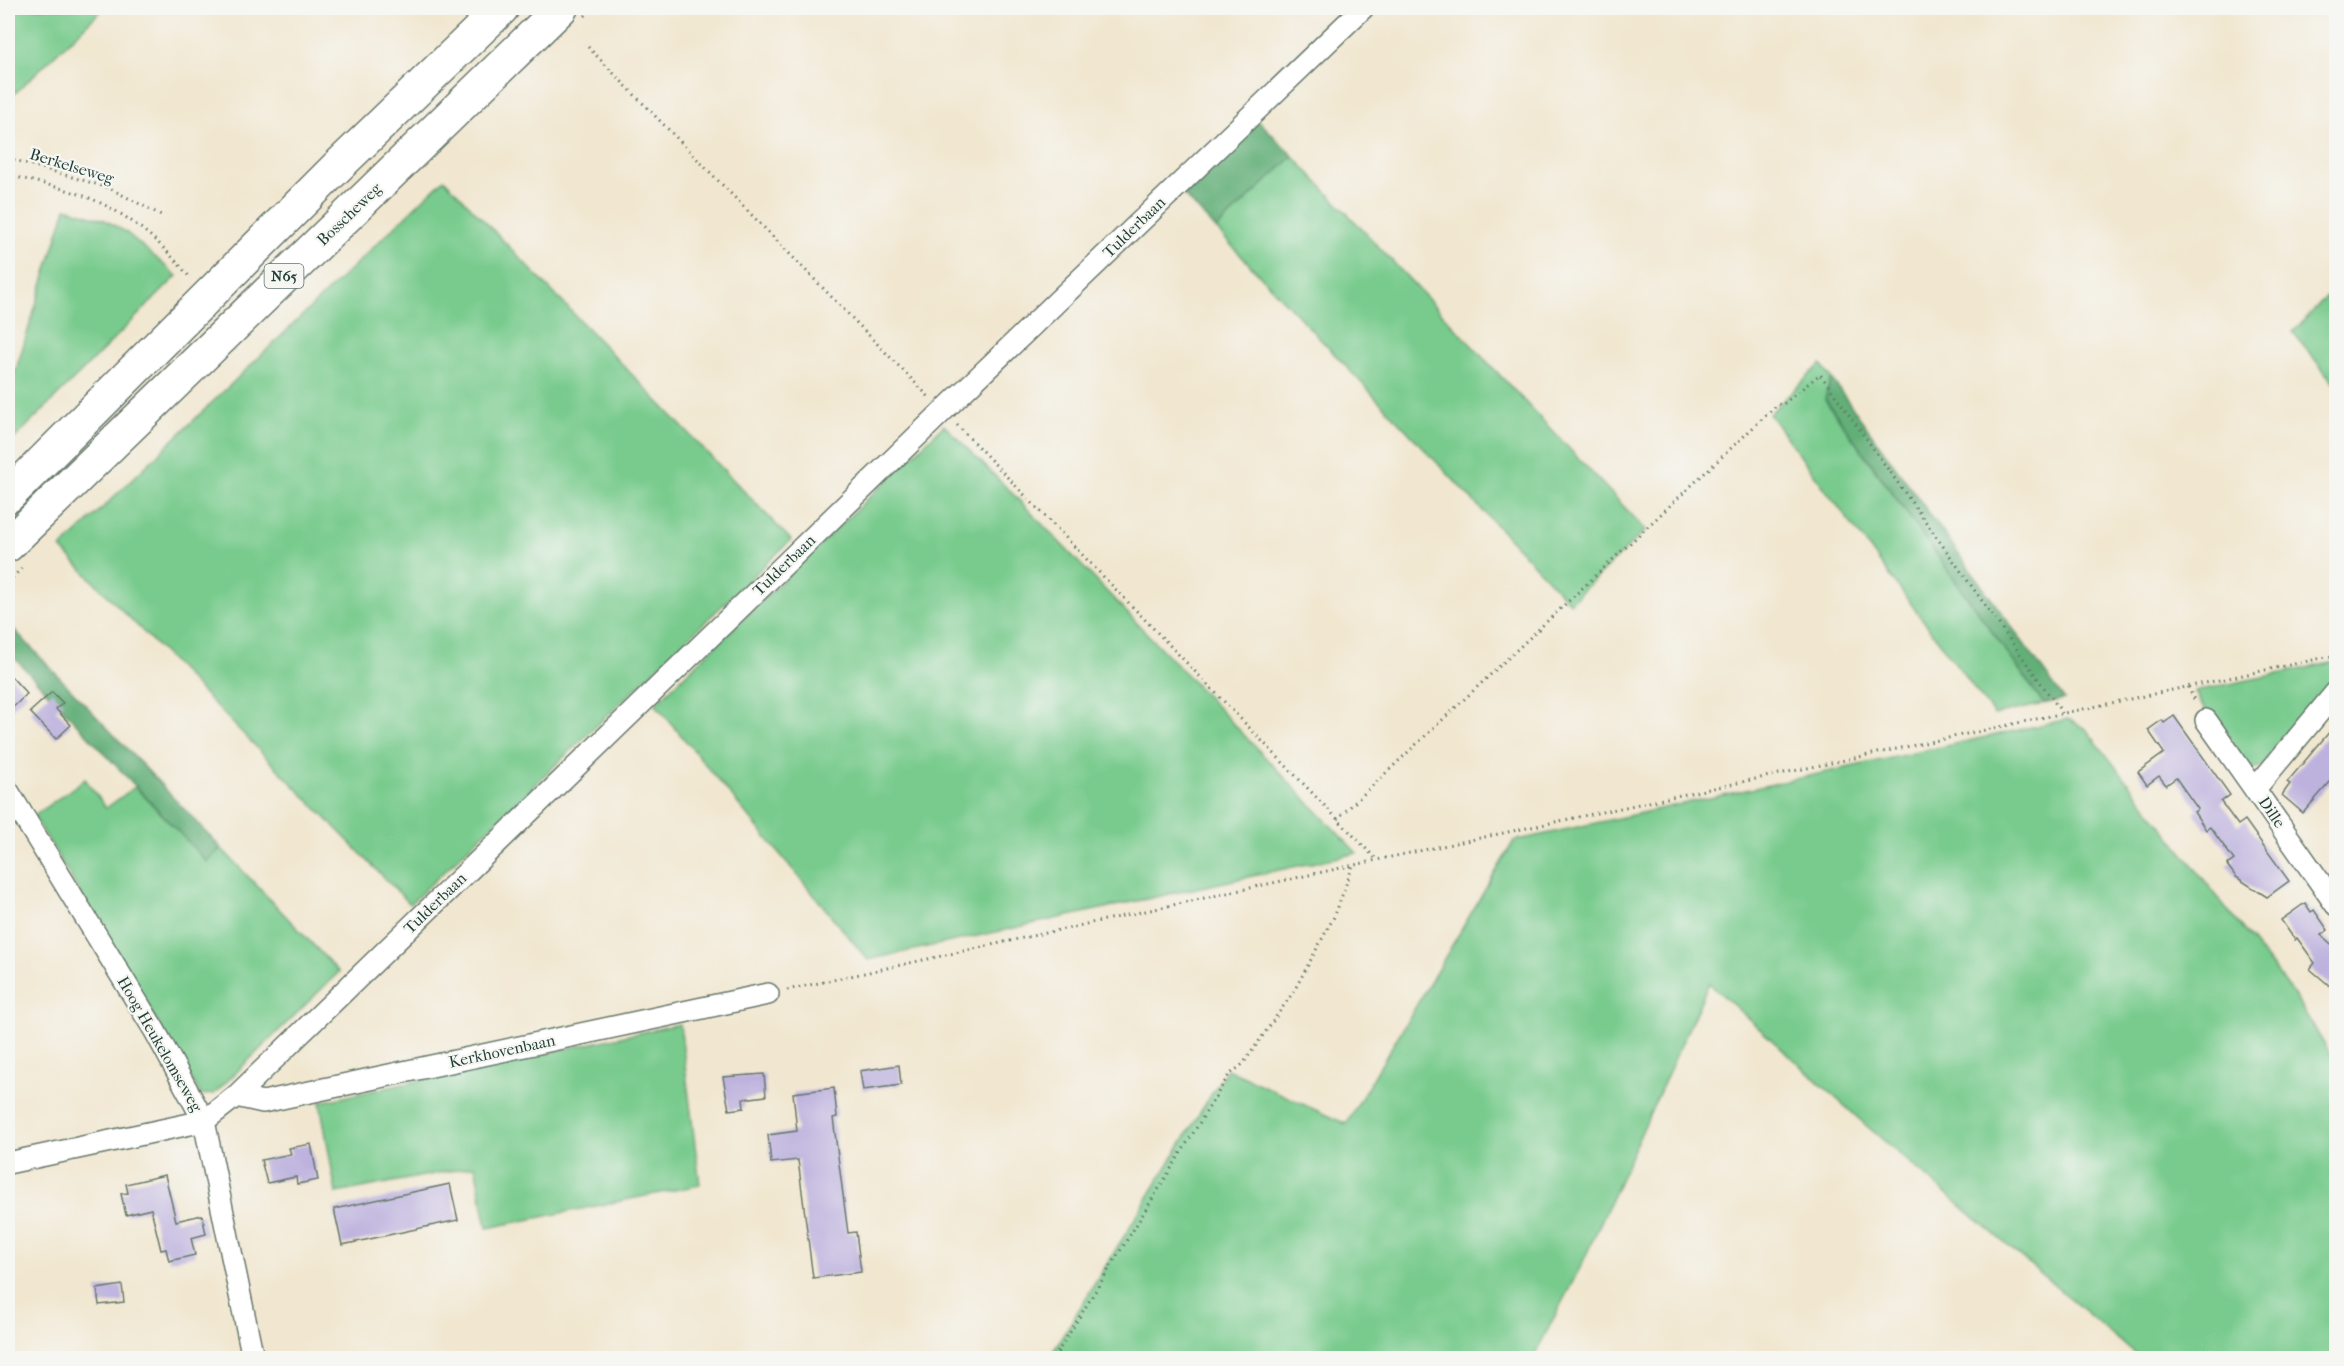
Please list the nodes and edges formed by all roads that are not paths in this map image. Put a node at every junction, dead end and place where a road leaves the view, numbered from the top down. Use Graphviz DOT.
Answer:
graph roads {
  1 [pos="502,8"];
  2 [pos="561,8"];
  3 [pos="1363,8"];
  4 [pos="8,496"];
  5 [pos="8,545"];
  6 [pos="2337,692"];
  7 [pos="2206,720"];
  8 [pos="2255,789"];
  9 [pos="8,791"];
  10 [pos="2337,905"];
  11 [pos="768,994"];
  12 [pos="236,1096"];
  13 [pos="204,1121"];
  14 [pos="8,1163"];
  15 [pos="253,1359"];
  1 -- 4 [label="main road, N65"];
  2 -- 5 [label="main road, Bosscheweg / N65"];
  3 -- 12 [label="street, Tulderbaan"];
  6 -- 8 [label="street"];
  7 -- 8 [label="street, Dille"];
  8 -- 10 [label="street, Dille"];
  9 -- 13 [label="street, Hoog Heukelomseweg"];
  11 -- 12 [label="street, Kerkhovenbaan"];
  12 -- 13 [label="street, Tulderbaan"];
  13 -- 14 [label="street"];
  13 -- 15 [label="street, Hoog Heukelomseweg"];
}
